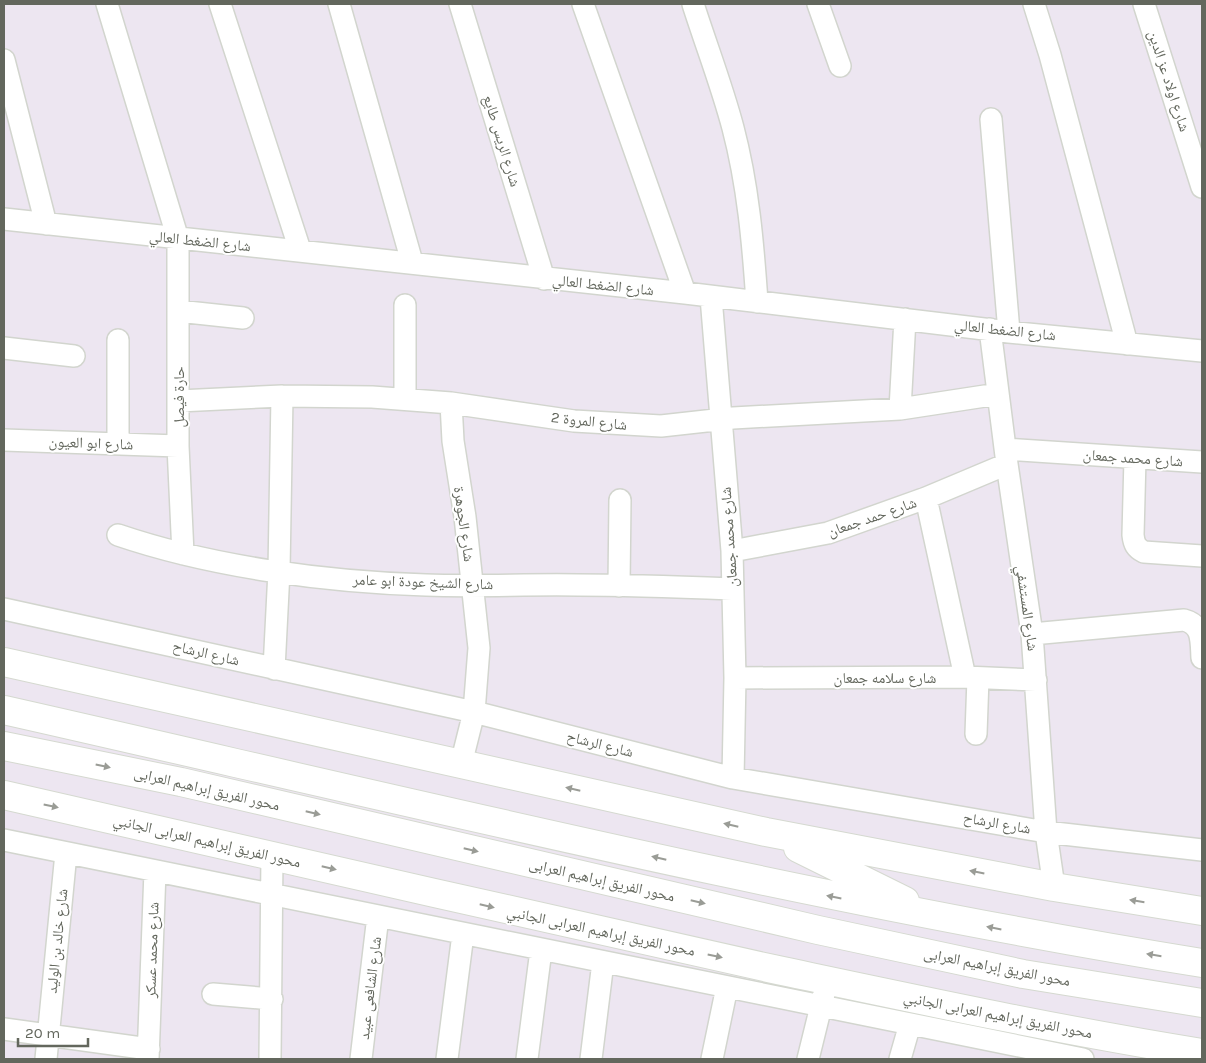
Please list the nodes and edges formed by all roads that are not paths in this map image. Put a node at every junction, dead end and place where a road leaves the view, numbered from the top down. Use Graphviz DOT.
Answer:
graph roads {
  1 [pos="107,4"];
  2 [pos="220,4"];
  3 [pos="339,4"];
  4 [pos="460,4"];
  5 [pos="583,4"];
  6 [pos="692,4"];
  7 [pos="818,4"];
  8 [pos="1034,4"];
  9 [pos="1144,4"];
  10 [pos="4,60"];
  11 [pos="840,66"];
  12 [pos="991,119"];
  13 [pos="1202,187"];
  14 [pos="4,219"];
  15 [pos="46,224"];
  16 [pos="178,239"];
  17 [pos="300,250"];
  18 [pos="412,262"];
  19 [pos="544,279"];
  20 [pos="685,293"];
  21 [pos="711,297"];
  22 [pos="757,302"];
  23 [pos="405,305"];
  24 [pos="178,311"];
  25 [pos="243,318"];
  26 [pos="905,319"];
  27 [pos="1000,330"];
  28 [pos="118,340"];
  29 [pos="1127,344"];
  30 [pos="4,348"];
  31 [pos="1202,351"];
  32 [pos="74,356"];
  33 [pos="998,394"];
  34 [pos="282,396"];
  35 [pos="405,399"];
  36 [pos="179,401"];
  37 [pos="451,402"];
  38 [pos="900,409"];
  39 [pos="720,419"];
  40 [pos="4,440"];
  41 [pos="118,444"];
  42 [pos="178,446"];
  43 [pos="1006,457"];
  44 [pos="1135,458"];
  45 [pos="1202,462"];
  46 [pos="926,498"];
  47 [pos="620,500"];
  48 [pos="118,535"];
  49 [pos="732,551"];
  50 [pos="182,554"];
  51 [pos="1202,556"];
  52 [pos="279,571"];
  53 [pos="472,586"];
  54 [pos="619,586"];
  55 [pos="732,589"];
  56 [pos="4,608"];
  57 [pos="1032,634"];
  58 [pos="1202,658"];
  59 [pos="4,662"];
  60 [pos="274,669"];
  61 [pos="735,678"];
  62 [pos="971,678"];
  63 [pos="1036,680"];
  64 [pos="4,710"];
  65 [pos="474,712"];
  66 [pos="976,734"];
  67 [pos="4,746"];
  68 [pos="461,764"];
  69 [pos="732,778"];
  70 [pos="4,796"];
  71 [pos="766,832"];
  72 [pos="1046,832"];
  73 [pos="4,840"];
  74 [pos="1202,850"];
  75 [pos="66,853"];
  76 [pos="272,855"];
  77 [pos="155,871"];
  78 [pos="1054,887"];
  79 [pos="272,895"];
  80 [pos="1202,911"];
  81 [pos="378,916"];
  82 [pos="938,917"];
  83 [pos="463,934"];
  84 [pos="541,950"];
  85 [pos="603,962"];
  86 [pos="1202,963"];
  87 [pos="727,987"];
  88 [pos="824,993"];
  89 [pos="213,994"];
  90 [pos="272,999"];
  91 [pos="1202,1003"];
  92 [pos="910,1024"];
  93 [pos="4,1029"];
  94 [pos="48,1035"];
  95 [pos="1001,1051"];
  96 [pos="1168,1053"];
  97 [pos="1202,1053"];
  98 [pos="149,1054"];
  99 [pos="46,1059"];
  100 [pos="270,1059"];
  101 [pos="361,1059"];
  102 [pos="446,1059"];
  103 [pos="527,1059"];
  104 [pos="591,1059"];
  105 [pos="712,1059"];
  106 [pos="808,1059"];
  107 [pos="900,1059"];
  108 [pos="1083,1059"];
  1 -- 16 [label="street, حارة فيصل"];
  2 -- 17 [label="street"];
  3 -- 18 [label="street"];
  4 -- 19 [label="street, شارع الريس طايع"];
  5 -- 20 [label="street"];
  6 -- 22 [label="street"];
  7 -- 11 [label="street"];
  8 -- 29 [label="street"];
  9 -- 13 [label="street, شارع اولاد عز الدين"];
  10 -- 15 [label="street"];
  12 -- 27 [label="street, شارع المستشفي"];
  14 -- 15 [label="street, شارع الضغط العالي"];
  15 -- 16 [label="street, شارع الضغط العالي"];
  16 -- 17 [label="street, شارع الضغط العالي"];
  16 -- 24 [label="street, حارة فيصل"];
  17 -- 18 [label="street, شارع الضغط العالي"];
  18 -- 19 [label="street, شارع الضغط العالي"];
  19 -- 20 [label="street, شارع الضغط العالي"];
  20 -- 21 [label="street, شارع الضغط العالي"];
  21 -- 22 [label="street, شارع الضغط العالي"];
  21 -- 39 [label="street, شارع محمد جمعان"];
  22 -- 26 [label="street, شارع الضغط العالي"];
  23 -- 35 [label="street"];
  24 -- 25 [label="street"];
  24 -- 36 [label="street, حارة فيصل"];
  26 -- 27 [label="street, شارع الضغط العالي"];
  26 -- 38 [label="street"];
  27 -- 29 [label="street, شارع الضغط العالي"];
  27 -- 33 [label="street, شارع المستشفي"];
  28 -- 41 [label="street"];
  29 -- 31 [label="street, شارع الضغط العالي"];
  30 -- 32 [label="street"];
  33 -- 38 [label="street, شارع المروة 2"];
  33 -- 43 [label="street, شارع المستشفي"];
  34 -- 35 [label="street, شارع المروة 2"];
  34 -- 36 [label="street, شارع المروة 2"];
  34 -- 52 [label="street"];
  35 -- 37 [label="street, شارع المروة 2"];
  36 -- 42 [label="street, حارة فيصل"];
  37 -- 39 [label="street, شارع المروة 2"];
  37 -- 53 [label="street, شارع الجوهرة"];
  38 -- 39 [label="street, شارع المروة 2"];
  39 -- 49 [label="street, شارع محمد جمعان"];
  40 -- 41 [label="street, شارع ابو العيون"];
  41 -- 42 [label="street, شارع ابو العيون"];
  42 -- 50 [label="street, حارة فيصل"];
  43 -- 44 [label="street, شارع محمد جمعان"];
  43 -- 46 [label="street, شارع حمد جمعان"];
  43 -- 57 [label="street, شارع المستشفي"];
  44 -- 45 [label="street, شارع محمد جمعان"];
  44 -- 51 [label="street"];
  46 -- 49 [label="street, شارع حمد جمعان"];
  46 -- 62 [label="street"];
  47 -- 54 [label="street"];
  48 -- 50 [label="street, شارع الشيخ عودة ابو عامر"];
  49 -- 55 [label="street, شارع محمد جمعان"];
  50 -- 52 [label="street, شارع الشيخ عودة ابو عامر"];
  52 -- 53 [label="street, شارع الشيخ عودة ابو عامر"];
  52 -- 60 [label="street"];
  53 -- 54 [label="street, شارع الشيخ عودة ابو عامر"];
  53 -- 65 [label="street, شارع الجوهرة"];
  54 -- 55 [label="street, شارع الشيخ عودة ابو عامر"];
  55 -- 61 [label="street, شارع محمد جمعان"];
  56 -- 60 [label="street, شارع الرشاح"];
  57 -- 58 [label="street"];
  57 -- 63 [label="street, شارع المستشفي"];
  59 -- 68 [label="main road"];
  60 -- 65 [label="street, شارع الرشاح"];
  61 -- 62 [label="street, شارع سلامه جمعان"];
  61 -- 69 [label="street, شارع محمد جمعان"];
  62 -- 63 [label="street, شارع سلامه جمعان"];
  62 -- 66 [label="street"];
  63 -- 72 [label="street, شارع المستشفي"];
  82 -- 64 [label="main road, one-way"];
  65 -- 68 [label="street, شارع الجوهرة"];
  65 -- 69 [label="street, شارع الرشاح"];
  67 -- 91 [label="main road, محور الفريق إبراهيم العرابى, one-way"];
  71 -- 68 [label="main road, one-way"];
  69 -- 72 [label="street, شارع الرشاح"];
  70 -- 76 [label="main road, محور الفريق إبراهيم العرابى الجانبي, one-way"];
  78 -- 71 [label="main road, one-way"];
  71 -- 82 [label="main road"];
  72 -- 74 [label="street, شارع الرشاح"];
  72 -- 78 [label="street, شارع المستشفي"];
  73 -- 75 [label="street"];
  75 -- 77 [label="street"];
  75 -- 94 [label="street, شارع خالد بن الوليد"];
  76 -- 79 [label="street"];
  76 -- 88 [label="main road, محور الفريق إبراهيم العرابى الجانبي, one-way"];
  77 -- 79 [label="street"];
  77 -- 98 [label="street, شارع محمد عسكر"];
  80 -- 78 [label="main road, one-way"];
  79 -- 81 [label="street"];
  79 -- 90 [label="street"];
  81 -- 83 [label="street"];
  81 -- 101 [label="street, شارع الشافعى عبيد"];
  86 -- 82 [label="main road, one-way"];
  83 -- 84 [label="street"];
  83 -- 102 [label="street"];
  84 -- 85 [label="street"];
  84 -- 103 [label="street"];
  85 -- 87 [label="street"];
  85 -- 104 [label="street"];
  87 -- 88 [label="street"];
  87 -- 105 [label="street"];
  88 -- 92 [label="street"];
  88 -- 96 [label="main road, محور الفريق إبراهيم العرابى الجانبي"];
  88 -- 106 [label="street"];
  89 -- 90 [label="street"];
  90 -- 100 [label="street"];
  92 -- 95 [label="street"];
  92 -- 107 [label="street"];
  93 -- 94 [label="street"];
  94 -- 98 [label="street"];
  94 -- 99 [label="street, شارع خالد بن الوليد"];
  95 -- 108 [label="street"];
  96 -- 97 [label="main road, محور الفريق إبراهيم العرابى الجانبي"];
}
